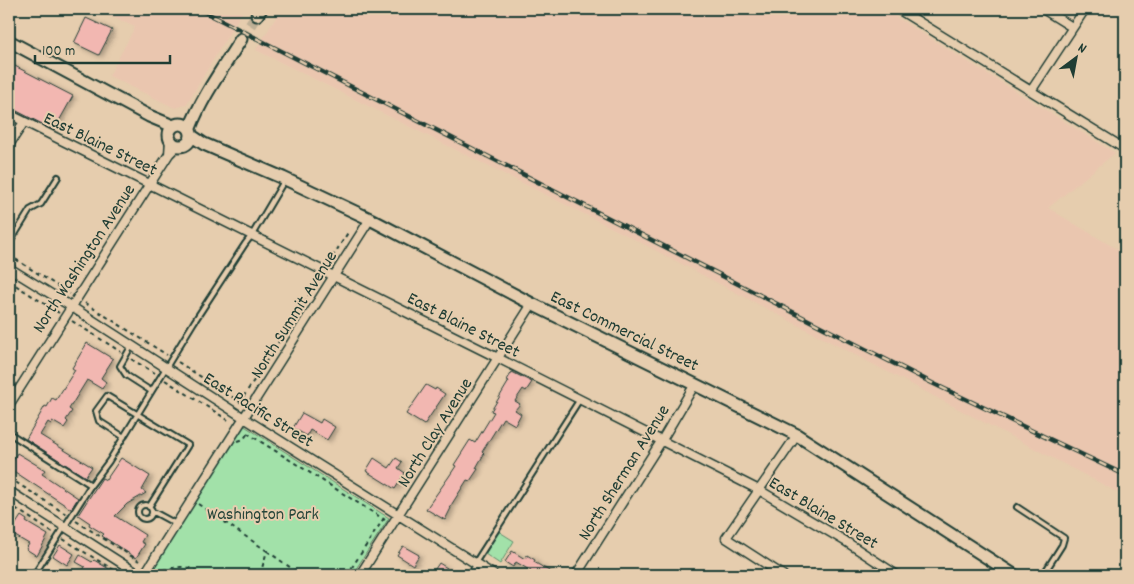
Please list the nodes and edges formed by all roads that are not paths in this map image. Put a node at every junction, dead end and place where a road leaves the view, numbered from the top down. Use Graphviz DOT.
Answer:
graph roads {
  1 [pos="898,9"];
  2 [pos="1043,9"];
  3 [pos="1084,9"];
  4 [pos="1072,27"];
  5 [pos="241,39"];
  6 [pos="9,41"];
  7 [pos="1031,91"];
  8 [pos="9,114"];
  9 [pos="24,122"];
  10 [pos="179,137"];
  11 [pos="9,145"];
  12 [pos="1125,149"];
  13 [pos="58,177"];
  14 [pos="285,179"];
  15 [pos="151,184"];
  16 [pos="370,219"];
  17 [pos="252,235"];
  18 [pos="9,244"];
  19 [pos="9,268"];
  20 [pos="334,276"];
  21 [pos="532,304"];
  22 [pos="72,307"];
  23 [pos="132,345"];
  24 [pos="498,358"];
  25 [pos="167,368"];
  26 [pos="695,384"];
  27 [pos="151,392"];
  28 [pos="580,399"];
  29 [pos="9,405"];
  30 [pos="138,414"];
  31 [pos="244,418"];
  32 [pos="9,433"];
  33 [pos="797,435"];
  34 [pos="124,436"];
  35 [pos="662,440"];
  36 [pos="91,485"];
  37 [pos="759,490"];
  38 [pos="9,491"];
  39 [pos="1017,507"];
  40 [pos="399,515"];
  41 [pos="176,524"];
  42 [pos="65,527"];
  43 [pos="476,564"];
  44 [pos="34,575"];
  45 [pos="144,575"];
  46 [pos="360,575"];
  47 [pos="469,575"];
  48 [pos="494,575"];
  49 [pos="576,575"];
  50 [pos="783,575"];
  51 [pos="897,575"];
  52 [pos="1014,575"];
  53 [pos="1043,575"];
  1 -- 7 [label="street"];
  2 -- 4 [label="street"];
  3 -- 4 [label="street"];
  4 -- 7 [label="street"];
  5 -- 10 [label="street, North Washington Avenue"];
  6 -- 10 [label="street, East Commercial Street"];
  7 -- 12 [label="street"];
  8 -- 9 [label="street, East Blaine Street"];
  9 -- 11 [label="street"];
  9 -- 15 [label="street, East Blaine Street"];
  10 -- 14 [label="street, East Commercial Street"];
  10 -- 15 [label="street, North Washington Avenue"];
  13 -- 18 [label="lane"];
  14 -- 16 [label="street, East Commercial Street"];
  14 -- 17 [label="lane"];
  15 -- 17 [label="street, East Blaine Street"];
  15 -- 22 [label="street, North Washington Avenue"];
  16 -- 20 [label="street, North Summit Avenue"];
  16 -- 21 [label="street, East Commercial Street"];
  17 -- 20 [label="street, East Blaine Street"];
  17 -- 25 [label="lane"];
  19 -- 22 [label="street, East Pacific Street"];
  20 -- 24 [label="street, East Blaine Street"];
  20 -- 31 [label="street, North Summit Avenue"];
  21 -- 24 [label="street, North Clay Avenue"];
  21 -- 26 [label="street, East Commercial Street"];
  22 -- 23 [label="street, East Pacific Street"];
  22 -- 29 [label="street, North Washington Avenue"];
  23 -- 25 [label="street, East Pacific Street"];
  23 -- 27 [label="lane"];
  24 -- 28 [label="street, East Blaine Street"];
  24 -- 40 [label="street, North Clay Avenue"];
  25 -- 27 [label="lane"];
  25 -- 31 [label="street, East Pacific Street"];
  26 -- 33 [label="street, East Commercial Street"];
  26 -- 35 [label="street, North Sherman Avenue"];
  27 -- 30 [label="lane"];
  28 -- 35 [label="street, East Blaine Street"];
  28 -- 43 [label="lane"];
  30 -- 34 [label="lane"];
  30 -- 34 [label="lane"];
  30 -- 41 [label="lane"];
  31 -- 40 [label="street, East Pacific Street"];
  31 -- 41 [label="street, North Summit Avenue"];
  32 -- 36 [label="lane"];
  33 -- 37 [label="street"];
  33 -- 52 [label="street, East Commercial Street"];
  34 -- 36 [label="lane"];
  35 -- 37 [label="street, East Blaine Street"];
  35 -- 49 [label="street, North Sherman Avenue"];
  36 -- 42 [label="lane"];
  37 -- 50 [label="street"];
  37 -- 51 [label="street, East Blaine Street"];
  38 -- 42 [label="street"];
  39 -- 53 [label="lane"];
  40 -- 43 [label="street, East Pacific Street"];
  40 -- 46 [label="street, North Clay Avenue"];
  41 -- 45 [label="street, North Summit Avenue"];
  42 -- 44 [label="lane"];
  42 -- 45 [label="street"];
  43 -- 47 [label="lane"];
  43 -- 48 [label="street, East Pacific Street"];
}
